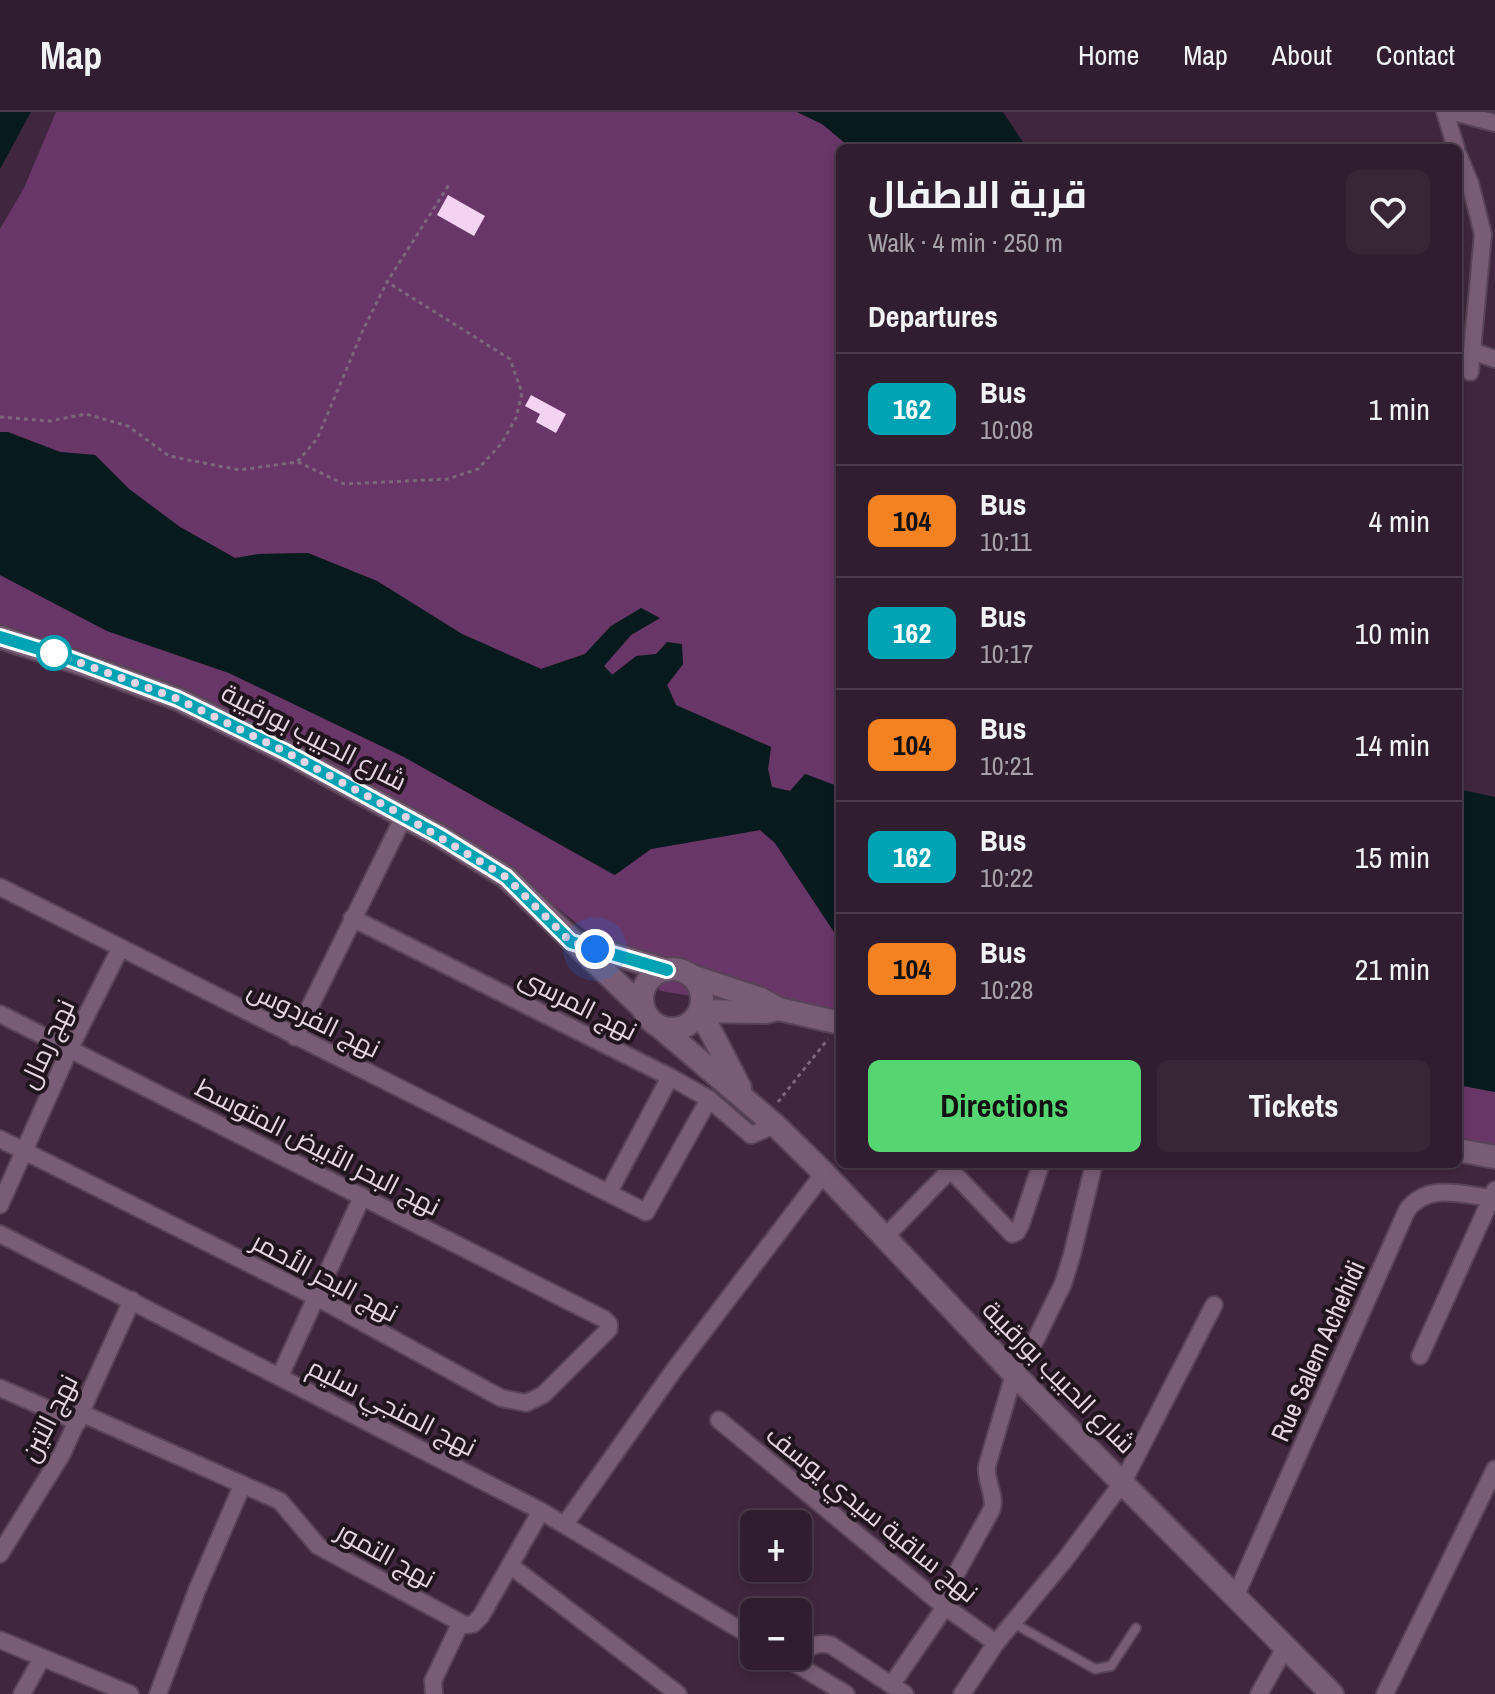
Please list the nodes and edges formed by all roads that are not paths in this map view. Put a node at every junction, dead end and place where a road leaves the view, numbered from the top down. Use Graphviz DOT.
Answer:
graph roads {
  1 [pos="1445,112"];
  2 [pos="1454,112"];
  3 [pos="1495,123"];
  4 [pos="1455,144"];
  5 [pos="1462,164"];
  6 [pos="1489,236"];
  7 [pos="1472,351"];
  8 [pos="1495,359"];
  9 [pos="1470,372"];
  10 [pos="0,637"];
  11 [pos="404,816"];
  12 [pos="0,887"];
  13 [pos="352,918"];
  14 [pos="571,942"];
  15 [pos="120,949"];
  16 [pos="667,970"];
  17 [pos="691,976"];
  18 [pos="643,1008"];
  19 [pos="779,1009"];
  20 [pos="699,1012"];
  21 [pos="0,1014"];
  22 [pos="660,1027"];
  23 [pos="835,1029"];
  24 [pos="295,1037"];
  25 [pos="70,1048"];
  26 [pos="670,1077"];
  27 [pos="709,1099"];
  28 [pos="746,1100"];
  29 [pos="770,1121"];
  30 [pos="0,1139"];
  31 [pos="25,1151"];
  32 [pos="1462,1151"];
  33 [pos="1495,1157"];
  34 [pos="946,1168"];
  35 [pos="948,1168"];
  36 [pos="1040,1168"];
  37 [pos="1093,1168"];
  38 [pos="824,1173"];
  39 [pos="609,1192"];
  40 [pos="1494,1193"];
  41 [pos="362,1197"];
  42 [pos="0,1205"];
  43 [pos="0,1234"];
  44 [pos="885,1237"];
  45 [pos="316,1297"];
  46 [pos="132,1300"];
  47 [pos="1214,1305"];
  48 [pos="610,1327"];
  49 [pos="1420,1356"];
  50 [pos="1014,1374"];
  51 [pos="280,1376"];
  52 [pos="0,1388"];
  53 [pos="80,1418"];
  54 [pos="719,1420"];
  55 [pos="1495,1469"];
  56 [pos="1123,1482"];
  57 [pos="242,1486"];
  58 [pos="541,1511"];
  59 [pos="565,1524"];
  60 [pos="0,1554"];
  61 [pos="511,1566"];
  62 [pos="1236,1595"];
  63 [pos="943,1605"];
  64 [pos="1013,1623"];
  65 [pos="460,1624"];
  66 [pos="1136,1628"];
  67 [pos="740,1630"];
  68 [pos="0,1640"];
  69 [pos="996,1643"];
  70 [pos="812,1645"];
  71 [pos="1286,1646"];
  72 [pos="42,1658"];
  73 [pos="806,1670"];
  74 [pos="1318,1684"];
  75 [pos="898,1689"];
  76 [pos="22,1694"];
  77 [pos="130,1694"];
  78 [pos="158,1694"];
  79 [pos="434,1694"];
  80 [pos="678,1694"];
  81 [pos="846,1694"];
  82 [pos="962,1694"];
  83 [pos="1259,1694"];
  84 [pos="1332,1694"];
  85 [pos="1385,1694"];
  1 -- 4 [label="street"];
  2 -- 3 [label="street"];
  5 -- 6 [label="street"];
  6 -- 7 [label="street"];
  7 -- 8 [label="street"];
  7 -- 9 [label="street"];
  10 -- 11 [label="street, شارع الحبيب بورقيبة"];
  11 -- 13 [label="street"];
  11 -- 14 [label="street, شارع الحبيب بورقيبة"];
  12 -- 15 [label="street, نهج الفردوس"];
  13 -- 24 [label="street"];
  13 -- 26 [label="street, نهج المرسى"];
  14 -- 16 [label="street, شارع الحبيب بورقيبة"];
  14 -- 18 [label="street, شارع الحبيب بورقيبة"];
  15 -- 24 [label="street, نهج الفردوس"];
  15 -- 25 [label="street, نهج رمال"];
  16 -- 17 [label="street"];
  16 -- 18 [label="street"];
  17 -- 19 [label="street"];
  17 -- 20 [label="street"];
  18 -- 22 [label="street"];
  19 -- 20 [label="street"];
  19 -- 23 [label="street"];
  20 -- 22 [label="street"];
  20 -- 28 [label="street, شارع الحبيب بورقيبة"];
  21 -- 25 [label="street, نهج البحر الأبيض المتوسط"];
  22 -- 28 [label="street, شارع الحبيب بورقيبة"];
  24 -- 39 [label="street, نهج الفردوس"];
  25 -- 31 [label="street, نهج رمال"];
  25 -- 41 [label="street, نهج البحر الأبيض المتوسط"];
  26 -- 27 [label="street, نهج المرسى"];
  26 -- 39 [label="street"];
  27 -- 29 [label="street, نهج المرسى"];
  27 -- 39 [label="street, نهج الفردوس"];
  28 -- 29 [label="street, شارع الحبيب بورقيبة"];
  29 -- 38 [label="street, شارع الحبيب بورقيبة"];
  30 -- 31 [label="street, نهج البحر الأحمر"];
  31 -- 42 [label="street, نهج رمال"];
  31 -- 45 [label="street, نهج البحر الأحمر"];
  32 -- 33 [label="street"];
  34 -- 44 [label="street"];
  35 -- 36 [label="street"];
  37 -- 50 [label="street"];
  38 -- 44 [label="street, شارع الحبيب بورقيبة"];
  38 -- 59 [label="street"];
  40 -- 49 [label="street"];
  40 -- 62 [label="street, Rue Salem Achehidi"];
  41 -- 45 [label="street"];
  41 -- 48 [label="street, نهج البحر الأبيض المتوسط"];
  43 -- 46 [label="street, نهج المنجي سليم"];
  44 -- 50 [label="street, شارع الحبيب بورقيبة"];
  45 -- 48 [label="street, نهج البحر الأحمر"];
  45 -- 51 [label="street"];
  46 -- 51 [label="street, نهج المنجي سليم"];
  46 -- 53 [label="street, نهج التين"];
  47 -- 56 [label="street"];
  50 -- 56 [label="street, شارع الحبيب بورقيبة"];
  50 -- 63 [label="street"];
  51 -- 58 [label="street, نهج المنجي سليم"];
  52 -- 53 [label="street, نهج التمور"];
  53 -- 57 [label="street, نهج التمور"];
  53 -- 60 [label="street, نهج التين"];
  54 -- 63 [label="street, نهج ساقية سيدي يوسف"];
  55 -- 85 [label="street"];
  56 -- 62 [label="street, شارع الحبيب بورقيبة"];
  56 -- 64 [label="street"];
  57 -- 65 [label="street, نهج التمور"];
  57 -- 78 [label="street"];
  58 -- 59 [label="street, نهج المنجي سليم"];
  58 -- 61 [label="street"];
  59 -- 67 [label="street, نهج المنجي سليم"];
  61 -- 65 [label="street"];
  61 -- 80 [label="street"];
  62 -- 71 [label="street, شارع الحبيب بورقيبة"];
  63 -- 69 [label="street, نهج ساقية سيدي يوسف"];
  63 -- 75 [label="street"];
  64 -- 66 [label="lane"];
  64 -- 69 [label="street"];
  65 -- 79 [label="street"];
  68 -- 72 [label="street"];
  69 -- 82 [label="street"];
  70 -- 75 [label="street"];
  71 -- 74 [label="street, شارع الحبيب بورقيبة"];
  71 -- 83 [label="street"];
  72 -- 76 [label="street"];
  72 -- 77 [label="street"];
  73 -- 81 [label="street"];
  74 -- 84 [label="street, شارع الحبيب بورقيبة"];
}
